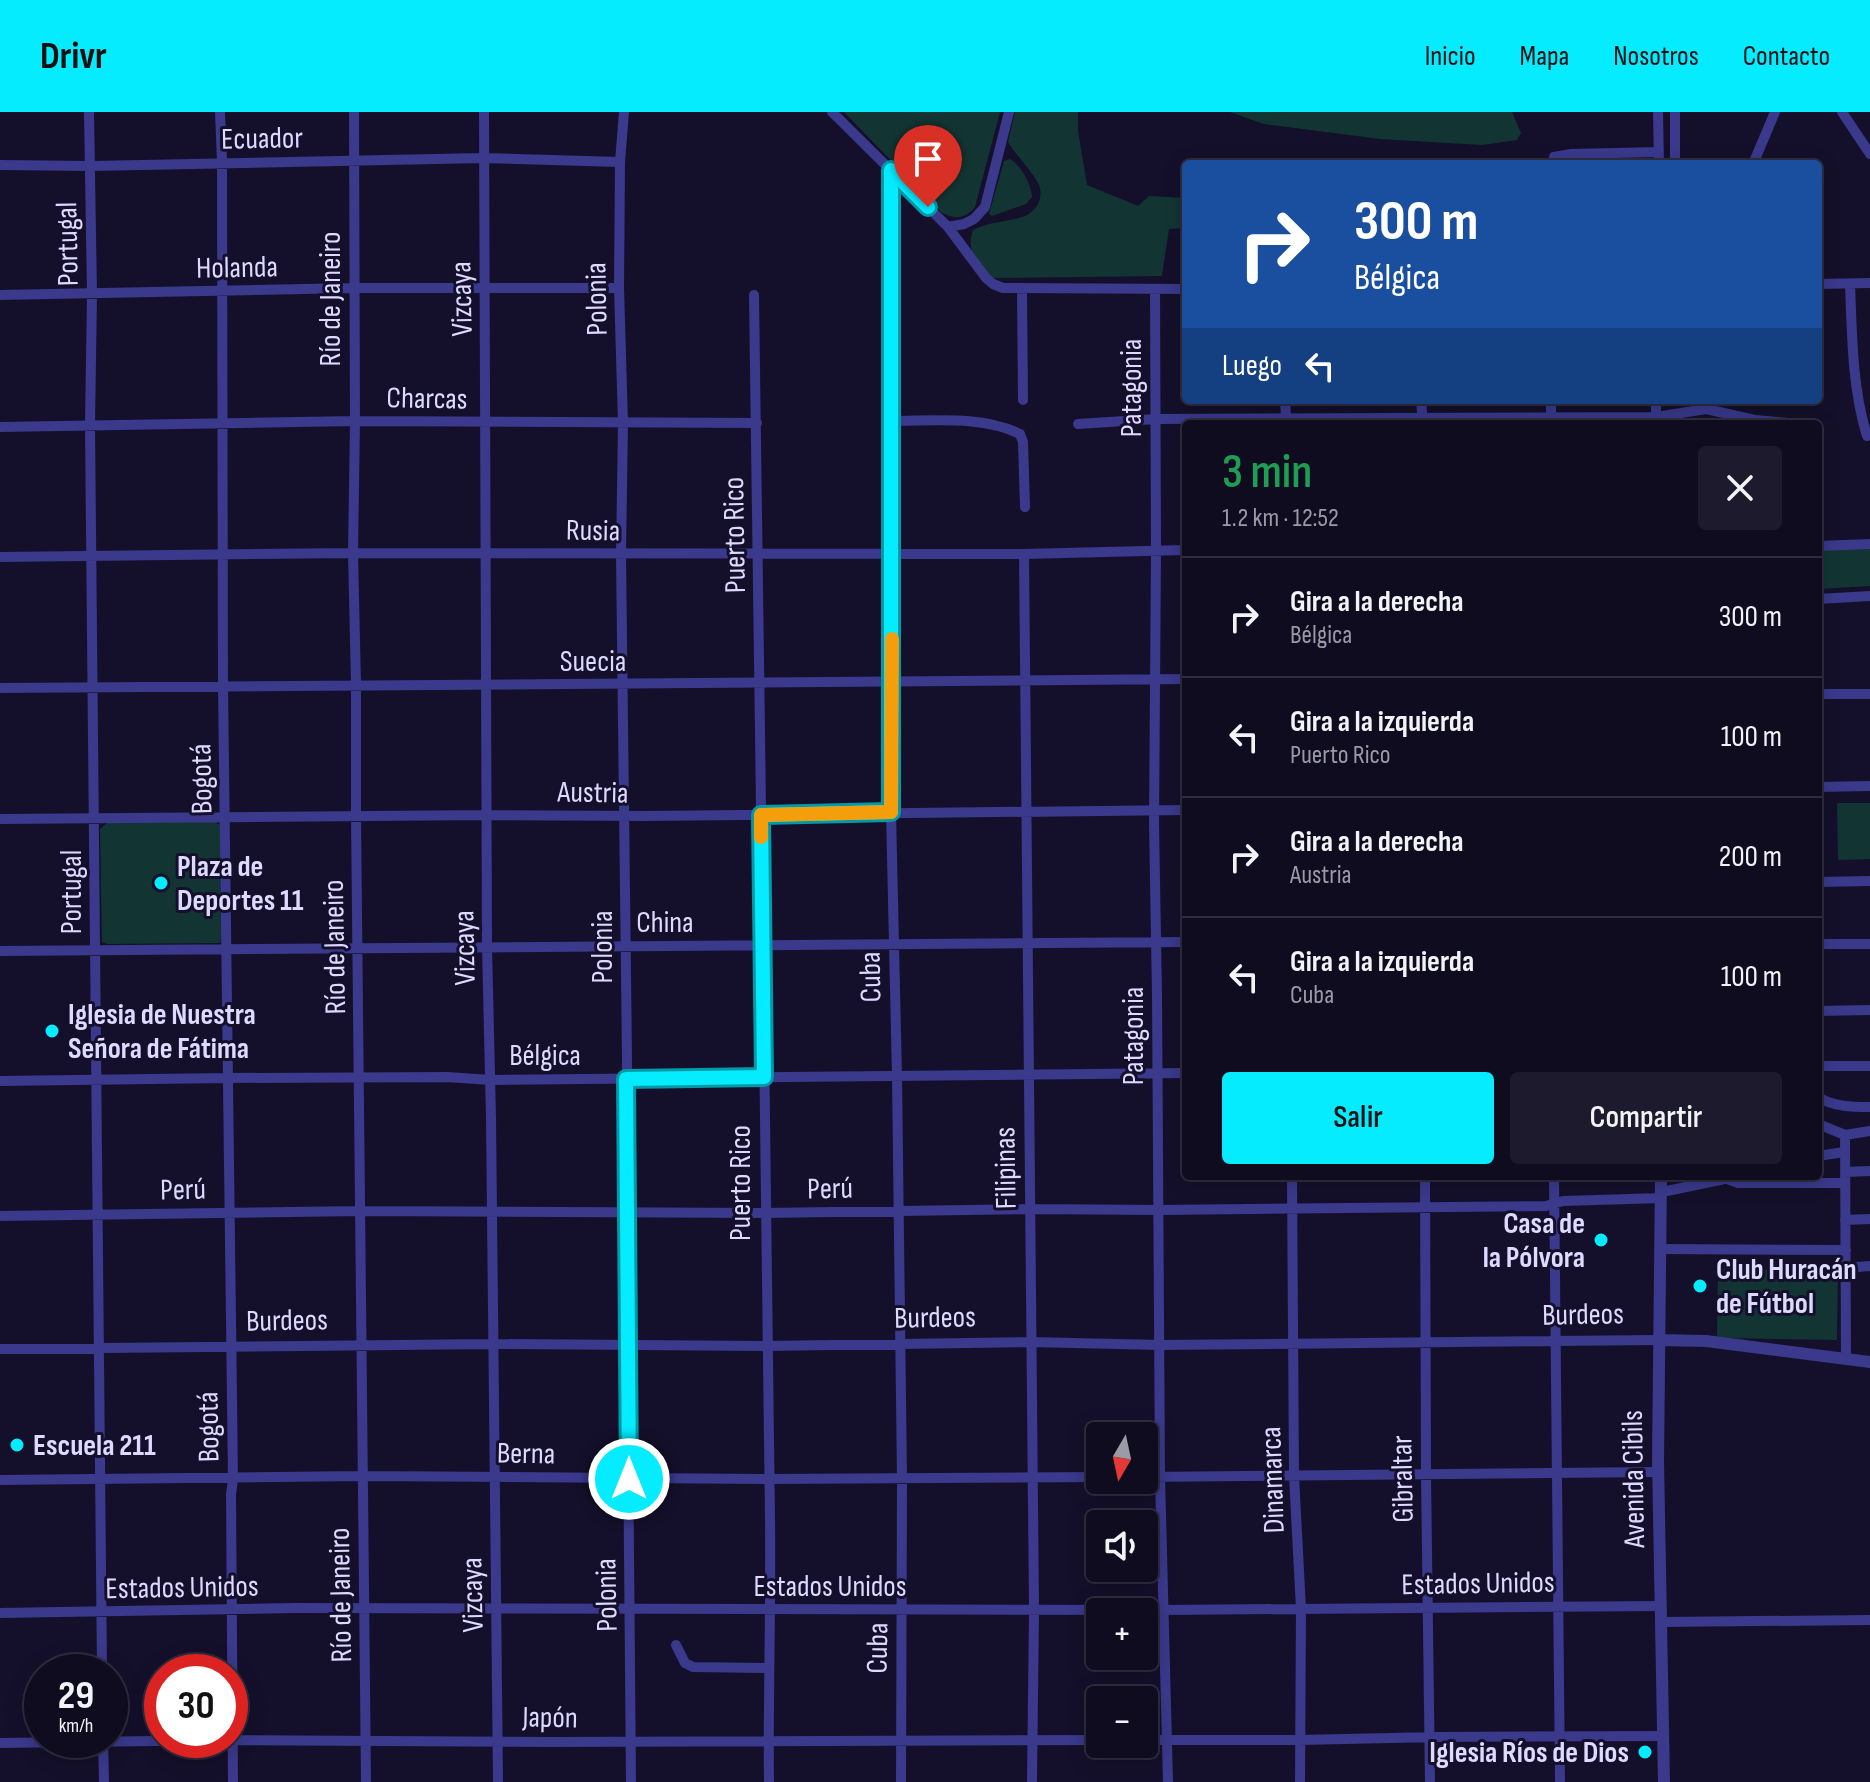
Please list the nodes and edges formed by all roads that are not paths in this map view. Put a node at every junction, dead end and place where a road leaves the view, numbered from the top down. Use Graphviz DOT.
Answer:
graph roads {
  1 [pos="89,112"];
  2 [pos="220,112"];
  3 [pos="354,112"];
  4 [pos="484,112"];
  5 [pos="624,112"];
  6 [pos="832,112"];
  7 [pos="1009,112"];
  8 [pos="1658,112"];
  9 [pos="1675,112"];
  10 [pos="1775,112"];
  11 [pos="1842,112"];
  12 [pos="1659,152"];
  13 [pos="1870,154"];
  14 [pos="483,158"];
  15 [pos="353,160"];
  16 [pos="1556,160"];
  17 [pos="1659,160"];
  18 [pos="1675,160"];
  19 [pos="1755,160"];
  20 [pos="222,162"];
  21 [pos="620,162"];
  22 [pos="0,165"];
  23 [pos="91,166"];
  24 [pos="891,170"];
  25 [pos="948,227"];
  26 [pos="1870,283"];
  27 [pos="1822,284"];
  28 [pos="1850,284"];
  29 [pos="354,288"];
  30 [pos="485,288"];
  31 [pos="619,288"];
  32 [pos="1022,288"];
  33 [pos="1182,289"];
  34 [pos="1155,290"];
  35 [pos="223,292"];
  36 [pos="92,294"];
  37 [pos="0,295"];
  38 [pos="754,295"];
  39 [pos="1023,400"];
  40 [pos="1285,404"];
  41 [pos="1286,418"];
  42 [pos="1155,419"];
  43 [pos="1196,420"];
  44 [pos="1253,420"];
  45 [pos="1422,420"];
  46 [pos="1551,420"];
  47 [pos="1656,420"];
  48 [pos="1755,420"];
  49 [pos="355,421"];
  50 [pos="891,421"];
  51 [pos="223,423"];
  52 [pos="486,423"];
  53 [pos="623,423"];
  54 [pos="757,423"];
  55 [pos="1078,424"];
  56 [pos="90,425"];
  57 [pos="0,427"];
  58 [pos="1867,436"];
  59 [pos="1025,507"];
  60 [pos="1870,544"];
  61 [pos="1822,546"];
  62 [pos="1156,550"];
  63 [pos="1182,550"];
  64 [pos="223,553"];
  65 [pos="353,553"];
  66 [pos="485,553"];
  67 [pos="1024,554"];
  68 [pos="91,555"];
  69 [pos="621,555"];
  70 [pos="758,555"];
  71 [pos="890,555"];
  72 [pos="0,557"];
  73 [pos="1870,596"];
  74 [pos="1822,599"];
  75 [pos="1156,679"];
  76 [pos="1182,679"];
  77 [pos="1025,681"];
  78 [pos="760,682"];
  79 [pos="892,682"];
  80 [pos="356,685"];
  81 [pos="624,685"];
  82 [pos="486,686"];
  83 [pos="92,687"];
  84 [pos="223,687"];
  85 [pos="0,688"];
  86 [pos="1822,694"];
  87 [pos="1870,694"];
  88 [pos="1870,786"];
  89 [pos="1822,787"];
  90 [pos="1155,810"];
  91 [pos="1182,810"];
  92 [pos="891,812"];
  93 [pos="1026,812"];
  94 [pos="487,815"];
  95 [pos="625,815"];
  96 [pos="761,815"];
  97 [pos="356,816"];
  98 [pos="225,817"];
  99 [pos="95,818"];
  100 [pos="0,819"];
  101 [pos="1870,881"];
  102 [pos="1822,882"];
  103 [pos="1156,942"];
  104 [pos="1182,942"];
  105 [pos="1027,943"];
  106 [pos="893,944"];
  107 [pos="1822,944"];
  108 [pos="1870,944"];
  109 [pos="763,946"];
  110 [pos="487,947"];
  111 [pos="626,947"];
  112 [pos="226,948"];
  113 [pos="358,948"];
  114 [pos="95,950"];
  115 [pos="0,951"];
  116 [pos="1870,1010"];
  117 [pos="1822,1011"];
  118 [pos="1822,1066"];
  119 [pos="1870,1066"];
  120 [pos="1182,1073"];
  121 [pos="1028,1074"];
  122 [pos="1157,1074"];
  123 [pos="764,1077"];
  124 [pos="897,1077"];
  125 [pos="227,1078"];
  126 [pos="360,1078"];
  127 [pos="97,1079"];
  128 [pos="626,1079"];
  129 [pos="491,1080"];
  130 [pos="0,1081"];
  131 [pos="1822,1100"];
  132 [pos="1870,1107"];
  133 [pos="1822,1126"];
  134 [pos="1870,1131"];
  135 [pos="1845,1135"];
  136 [pos="1844,1152"];
  137 [pos="1822,1155"];
  138 [pos="1870,1171"];
  139 [pos="1845,1177"];
  140 [pos="1822,1178"];
  141 [pos="1292,1180"];
  142 [pos="1425,1180"];
  143 [pos="1554,1180"];
  144 [pos="1661,1180"];
  145 [pos="1719,1180"];
  146 [pos="1734,1180"];
  147 [pos="1792,1180"];
  148 [pos="1661,1195"];
  149 [pos="1554,1204"];
  150 [pos="1425,1207"];
  151 [pos="1292,1208"];
  152 [pos="1029,1209"];
  153 [pos="898,1210"];
  154 [pos="1159,1210"];
  155 [pos="361,1211"];
  156 [pos="492,1212"];
  157 [pos="228,1213"];
  158 [pos="626,1213"];
  159 [pos="765,1213"];
  160 [pos="98,1214"];
  161 [pos="0,1216"];
  162 [pos="1870,1219"];
  163 [pos="1845,1220"];
  164 [pos="1661,1249"];
  165 [pos="1846,1250"];
  166 [pos="1870,1266"];
  167 [pos="1846,1268"];
  168 [pos="1659,1340"];
  169 [pos="1554,1341"];
  170 [pos="1030,1342"];
  171 [pos="1425,1342"];
  172 [pos="900,1343"];
  173 [pos="1294,1343"];
  174 [pos="493,1344"];
  175 [pos="362,1345"];
  176 [pos="1160,1345"];
  177 [pos="629,1346"];
  178 [pos="766,1346"];
  179 [pos="231,1347"];
  180 [pos="99,1348"];
  181 [pos="0,1349"];
  182 [pos="1846,1359"];
  183 [pos="1870,1362"];
  184 [pos="1658,1472"];
  185 [pos="1556,1473"];
  186 [pos="1426,1475"];
  187 [pos="363,1476"];
  188 [pos="1294,1476"];
  189 [pos="494,1477"];
  190 [pos="1033,1477"];
  191 [pos="1086,1477"];
  192 [pos="1160,1477"];
  193 [pos="100,1479"];
  194 [pos="233,1479"];
  195 [pos="629,1479"];
  196 [pos="769,1479"];
  197 [pos="902,1479"];
  198 [pos="0,1480"];
  199 [pos="1558,1606"];
  200 [pos="1661,1606"];
  201 [pos="496,1608"];
  202 [pos="1429,1608"];
  203 [pos="364,1609"];
  204 [pos="630,1609"];
  205 [pos="1301,1609"];
  206 [pos="231,1610"];
  207 [pos="902,1610"];
  208 [pos="1034,1610"];
  209 [pos="1163,1610"];
  210 [pos="769,1611"];
  211 [pos="102,1612"];
  212 [pos="0,1613"];
  213 [pos="1870,1620"];
  214 [pos="1661,1622"];
  215 [pos="676,1645"];
  216 [pos="102,1654"];
  217 [pos="232,1654"];
  218 [pos="769,1668"];
  219 [pos="1560,1735"];
  220 [pos="1663,1736"];
  221 [pos="1430,1737"];
  222 [pos="248,1740"];
  223 [pos="366,1740"];
  224 [pos="498,1740"];
  225 [pos="1032,1740"];
  226 [pos="1086,1740"];
  227 [pos="1158,1740"];
  228 [pos="1168,1740"];
  229 [pos="1299,1740"];
  230 [pos="631,1741"];
  231 [pos="769,1741"];
  232 [pos="901,1741"];
  233 [pos="0,1743"];
  234 [pos="24,1743"];
  235 [pos="103,1758"];
  236 [pos="233,1758"];
  237 [pos="104,1782"];
  238 [pos="233,1782"];
  239 [pos="366,1782"];
  240 [pos="498,1782"];
  241 [pos="631,1782"];
  242 [pos="769,1782"];
  243 [pos="901,1782"];
  244 [pos="1032,1782"];
  245 [pos="1168,1782"];
  246 [pos="1300,1782"];
  247 [pos="1430,1782"];
  248 [pos="1560,1782"];
  249 [pos="1664,1782"];
  1 -- 23 [label="street, Portugal"];
  2 -- 20 [label="street, Bogotá"];
  3 -- 15 [label="street, Río de Janeiro"];
  4 -- 14 [label="street, Vizcaya"];
  5 -- 21 [label="street, Polonia"];
  6 -- 24 [label="street"];
  7 -- 25 [label="street"];
  8 -- 12 [label="street"];
  9 -- 18 [label="street"];
  10 -- 19 [label="street"];
  11 -- 13 [label="street"];
  12 -- 16 [label="street"];
  12 -- 17 [label="street"];
  14 -- 15 [label="street, Ecuador"];
  14 -- 21 [label="street, Ecuador"];
  14 -- 30 [label="street, Vizcaya"];
  15 -- 20 [label="street, Ecuador"];
  15 -- 29 [label="street, Río de Janeiro"];
  20 -- 23 [label="street, Ecuador"];
  20 -- 35 [label="street, Bogotá"];
  21 -- 31 [label="street, Polonia"];
  22 -- 23 [label="street, Ecuador"];
  23 -- 36 [label="street, Portugal"];
  24 -- 25 [label="street"];
  24 -- 50 [label="street, Cuba"];
  25 -- 32 [label="street"];
  26 -- 28 [label="street"];
  27 -- 28 [label="street"];
  28 -- 58 [label="street"];
  29 -- 30 [label="street, Holanda"];
  29 -- 35 [label="street, Holanda"];
  29 -- 49 [label="street, Río de Janeiro"];
  30 -- 31 [label="street, Holanda"];
  30 -- 52 [label="street, Vizcaya"];
  31 -- 53 [label="street, Polonia"];
  32 -- 34 [label="street"];
  32 -- 39 [label="street"];
  33 -- 34 [label="street"];
  34 -- 42 [label="street, Patagonia"];
  35 -- 36 [label="street, Holanda"];
  35 -- 51 [label="street, Bogotá"];
  36 -- 37 [label="street, Holanda"];
  36 -- 56 [label="street, Portugal"];
  38 -- 54 [label="street, Puerto Rico"];
  40 -- 41 [label="street"];
  41 -- 44 [label="street"];
  41 -- 45 [label="street"];
  42 -- 43 [label="street"];
  42 -- 55 [label="street"];
  42 -- 62 [label="street, Patagonia"];
  45 -- 46 [label="street"];
  46 -- 47 [label="street"];
  47 -- 48 [label="street"];
  49 -- 51 [label="street, Charcas"];
  49 -- 52 [label="street, Charcas"];
  49 -- 65 [label="street, Río de Janeiro"];
  50 -- 59 [label="street"];
  50 -- 71 [label="street, Cuba"];
  51 -- 56 [label="street, Charcas"];
  51 -- 64 [label="street, Bogotá"];
  52 -- 53 [label="street, Charcas"];
  52 -- 66 [label="street, Vizcaya"];
  53 -- 54 [label="street, Charcas"];
  53 -- 69 [label="street, Polonia"];
  54 -- 70 [label="street, Puerto Rico"];
  56 -- 57 [label="street, Charcas"];
  56 -- 68 [label="street, Portugal"];
  60 -- 61 [label="street"];
  62 -- 63 [label="street, Rusia"];
  62 -- 67 [label="street, Rusia"];
  62 -- 75 [label="street, Patagonia"];
  64 -- 65 [label="street, Rusia"];
  64 -- 68 [label="street, Rusia"];
  64 -- 84 [label="street, Bogotá"];
  65 -- 66 [label="street, Rusia"];
  65 -- 80 [label="street, Río de Janeiro"];
  66 -- 69 [label="street, Rusia"];
  66 -- 82 [label="street, Vizcaya"];
  67 -- 71 [label="street, Rusia"];
  67 -- 77 [label="street, Filipinas"];
  68 -- 72 [label="street, Rusia"];
  68 -- 83 [label="street, Portugal"];
  69 -- 70 [label="street, Rusia"];
  69 -- 81 [label="street, Polonia"];
  70 -- 71 [label="street, Rusia"];
  70 -- 78 [label="street, Puerto Rico"];
  71 -- 79 [label="street, Cuba"];
  73 -- 74 [label="street"];
  75 -- 76 [label="street, Suecia"];
  75 -- 77 [label="street, Suecia"];
  75 -- 90 [label="street, Patagonia"];
  77 -- 79 [label="street, Suecia"];
  77 -- 93 [label="street, Filipinas"];
  78 -- 79 [label="street, Suecia"];
  78 -- 81 [label="street, Suecia"];
  78 -- 96 [label="street, Puerto Rico"];
  79 -- 92 [label="street, Cuba"];
  80 -- 82 [label="street, Suecia"];
  80 -- 84 [label="street, Suecia"];
  80 -- 97 [label="street, Río de Janeiro"];
  81 -- 82 [label="street, Suecia"];
  81 -- 95 [label="street, Polonia"];
  82 -- 94 [label="street, Vizcaya"];
  83 -- 84 [label="street, Suecia"];
  83 -- 85 [label="street, Suecia"];
  83 -- 99 [label="street, Portugal"];
  84 -- 98 [label="street, Bogotá"];
  86 -- 87 [label="street"];
  88 -- 89 [label="street"];
  90 -- 91 [label="street, Austria"];
  90 -- 93 [label="street, Austria"];
  90 -- 103 [label="street, Patagonia"];
  92 -- 93 [label="street, Austria"];
  92 -- 96 [label="street, Austria"];
  92 -- 106 [label="street, Cuba"];
  93 -- 105 [label="street, Filipinas"];
  94 -- 95 [label="street, Austria"];
  94 -- 97 [label="street, Austria"];
  94 -- 110 [label="street, Vizcaya"];
  95 -- 96 [label="street, Austria"];
  95 -- 111 [label="street, Polonia"];
  96 -- 109 [label="street, Puerto Rico"];
  97 -- 98 [label="street, Austria"];
  97 -- 113 [label="street, Río de Janeiro"];
  98 -- 99 [label="street, Austria"];
  98 -- 112 [label="street, Bogotá"];
  99 -- 100 [label="street, Austria"];
  99 -- 114 [label="street, Portugal"];
  101 -- 102 [label="street"];
  103 -- 104 [label="street, China"];
  103 -- 105 [label="street, China"];
  103 -- 122 [label="street, Patagonia"];
  105 -- 106 [label="street, China"];
  105 -- 121 [label="street, Filipinas"];
  106 -- 109 [label="street, China"];
  106 -- 124 [label="street, Cuba"];
  107 -- 108 [label="street"];
  109 -- 111 [label="street, China"];
  109 -- 123 [label="street, Puerto Rico"];
  110 -- 111 [label="street, China"];
  110 -- 113 [label="street, China"];
  110 -- 129 [label="street, Vizcaya"];
  111 -- 128 [label="street, Polonia"];
  112 -- 113 [label="street, China"];
  112 -- 114 [label="street, China"];
  112 -- 125 [label="street, Bogotá"];
  113 -- 126 [label="street, Río de Janeiro"];
  114 -- 115 [label="street, China"];
  114 -- 127 [label="street, Portugal"];
  116 -- 117 [label="street"];
  118 -- 119 [label="street"];
  120 -- 122 [label="street, Bélgica"];
  121 -- 122 [label="street, Bélgica"];
  121 -- 124 [label="street, Bélgica"];
  121 -- 152 [label="street, Filipinas"];
  122 -- 154 [label="street, Patagonia"];
  123 -- 124 [label="street, Bélgica"];
  123 -- 128 [label="street, Bélgica"];
  123 -- 159 [label="street, Puerto Rico"];
  124 -- 153 [label="street, Cuba"];
  125 -- 126 [label="street, Bélgica"];
  125 -- 127 [label="street, Bélgica"];
  125 -- 157 [label="street, Bogotá"];
  126 -- 129 [label="street, Bélgica"];
  126 -- 155 [label="street, Río de Janeiro"];
  127 -- 130 [label="street, Bélgica"];
  127 -- 160 [label="street, Portugal"];
  128 -- 129 [label="street, Bélgica"];
  128 -- 158 [label="street, Polonia"];
  129 -- 156 [label="street, Vizcaya"];
  131 -- 132 [label="street"];
  133 -- 135 [label="street"];
  134 -- 135 [label="street"];
  135 -- 136 [label="street"];
  136 -- 137 [label="street"];
  136 -- 139 [label="street"];
  138 -- 139 [label="street, Perú"];
  139 -- 140 [label="street, Perú"];
  139 -- 163 [label="street"];
  141 -- 151 [label="street, Dinamarca"];
  142 -- 150 [label="street, Gibraltar"];
  143 -- 149 [label="street"];
  144 -- 148 [label="street, Avenida Cibils"];
  145 -- 148 [label="street, Perú"];
  146 -- 147 [label="street, Perú"];
  148 -- 149 [label="street, Perú"];
  148 -- 164 [label="street, Avenida Cibils"];
  149 -- 150 [label="street, Perú"];
  149 -- 169 [label="street"];
  150 -- 151 [label="street, Perú"];
  150 -- 171 [label="street, Gibraltar"];
  151 -- 154 [label="street, Perú"];
  151 -- 173 [label="street, Dinamarca"];
  152 -- 153 [label="street, Perú"];
  152 -- 154 [label="street, Perú"];
  152 -- 170 [label="street, Filipinas"];
  153 -- 159 [label="street, Perú"];
  153 -- 172 [label="street, Cuba"];
  154 -- 176 [label="street, Patagonia"];
  155 -- 156 [label="street, Perú"];
  155 -- 157 [label="street, Perú"];
  155 -- 175 [label="street, Río de Janeiro"];
  156 -- 158 [label="street, Perú"];
  156 -- 174 [label="street, Vizcaya"];
  157 -- 160 [label="street, Perú"];
  157 -- 179 [label="street, Bogotá"];
  158 -- 159 [label="street, Perú"];
  158 -- 177 [label="street, Polonia"];
  159 -- 178 [label="street, Puerto Rico"];
  160 -- 161 [label="street, Perú"];
  160 -- 180 [label="street, Portugal"];
  162 -- 163 [label="street"];
  163 -- 165 [label="street"];
  164 -- 165 [label="street"];
  164 -- 168 [label="street, Avenida Cibils"];
  165 -- 167 [label="street"];
  166 -- 167 [label="street"];
  167 -- 182 [label="street"];
  168 -- 169 [label="street, Burdeos"];
  168 -- 182 [label="street, Burdeos"];
  168 -- 184 [label="street, Avenida Cibils"];
  169 -- 171 [label="street, Burdeos"];
  169 -- 185 [label="street"];
  170 -- 172 [label="street, Burdeos"];
  170 -- 176 [label="street, Burdeos"];
  170 -- 190 [label="street, Filipinas"];
  171 -- 173 [label="street, Burdeos"];
  171 -- 186 [label="street, Gibraltar"];
  172 -- 178 [label="street, Burdeos"];
  172 -- 197 [label="street, Cuba"];
  173 -- 176 [label="street, Burdeos"];
  173 -- 188 [label="street, Dinamarca"];
  174 -- 175 [label="street, Burdeos"];
  174 -- 177 [label="street, Burdeos"];
  174 -- 189 [label="street, Vizcaya"];
  175 -- 179 [label="street, Burdeos"];
  175 -- 187 [label="street, Río de Janeiro"];
  176 -- 192 [label="street, Patagonia"];
  177 -- 178 [label="street, Burdeos"];
  177 -- 195 [label="street, Polonia"];
  178 -- 196 [label="street, Puerto Rico"];
  179 -- 180 [label="street, Burdeos"];
  179 -- 194 [label="street, Bogotá"];
  180 -- 181 [label="street, Burdeos"];
  180 -- 193 [label="street, Portugal"];
  182 -- 183 [label="street, Burdeos"];
  184 -- 185 [label="street"];
  184 -- 200 [label="street, Avenida Cibils"];
  185 -- 186 [label="street"];
  185 -- 199 [label="street"];
  186 -- 188 [label="street"];
  186 -- 202 [label="street, Gibraltar"];
  187 -- 189 [label="street, Berna"];
  187 -- 194 [label="street, Berna"];
  187 -- 203 [label="street, Río de Janeiro"];
  188 -- 192 [label="street"];
  188 -- 205 [label="street, Dinamarca"];
  189 -- 195 [label="street, Berna"];
  189 -- 201 [label="street, Vizcaya"];
  190 -- 191 [label="street, Berna"];
  190 -- 197 [label="street, Berna"];
  190 -- 208 [label="street, Filipinas"];
  192 -- 209 [label="street, Patagonia"];
  193 -- 194 [label="street, Berna"];
  193 -- 198 [label="street, Berna"];
  193 -- 211 [label="street, Portugal"];
  194 -- 206 [label="street, Bogotá"];
  195 -- 196 [label="street, Berna"];
  195 -- 204 [label="street, Polonia"];
  196 -- 197 [label="street, Berna"];
  196 -- 210 [label="street, Puerto Rico"];
  197 -- 207 [label="street, Cuba"];
  199 -- 200 [label="street, Estados Unidos"];
  199 -- 202 [label="street, Estados Unidos"];
  199 -- 219 [label="street"];
  200 -- 214 [label="street, Avenida Cibils"];
  201 -- 203 [label="street, Estados Unidos"];
  201 -- 204 [label="street, Estados Unidos"];
  201 -- 224 [label="street, Vizcaya"];
  202 -- 205 [label="street, Estados Unidos"];
  202 -- 221 [label="street, Gibraltar"];
  203 -- 206 [label="street, Estados Unidos"];
  203 -- 223 [label="street, Río de Janeiro"];
  204 -- 210 [label="street, Estados Unidos"];
  204 -- 230 [label="street, Polonia"];
  205 -- 209 [label="street, Estados Unidos"];
  205 -- 229 [label="street, Dinamarca"];
  206 -- 211 [label="street, Estados Unidos"];
  206 -- 217 [label="street, Bogotá"];
  207 -- 208 [label="street, Estados Unidos"];
  207 -- 210 [label="street, Estados Unidos"];
  207 -- 232 [label="street, Cuba"];
  208 -- 209 [label="street, Estados Unidos"];
  208 -- 225 [label="street, Filipinas"];
  209 -- 228 [label="street, Patagonia"];
  210 -- 218 [label="street, Puerto Rico"];
  211 -- 212 [label="street, Estados Unidos"];
  211 -- 216 [label="street, Portugal"];
  213 -- 214 [label="street"];
  214 -- 220 [label="street, Avenida Cibils"];
  215 -- 218 [label="street"];
  218 -- 231 [label="street, Puerto Rico"];
  219 -- 220 [label="street"];
  219 -- 221 [label="street"];
  219 -- 248 [label="street"];
  220 -- 249 [label="street, Avenida Cibils"];
  221 -- 229 [label="street"];
  221 -- 247 [label="street, Gibraltar"];
  222 -- 223 [label="street, Japón"];
  223 -- 224 [label="street, Japón"];
  223 -- 239 [label="street, Río de Janeiro"];
  224 -- 230 [label="street, Japón"];
  224 -- 240 [label="street, Vizcaya"];
  225 -- 226 [label="street, Japón"];
  225 -- 232 [label="street, Japón"];
  225 -- 244 [label="street, Filipinas"];
  227 -- 228 [label="street"];
  228 -- 229 [label="street"];
  228 -- 245 [label="street, Patagonia"];
  229 -- 246 [label="street, Dinamarca"];
  230 -- 231 [label="street, Japón"];
  230 -- 241 [label="street, Polonia"];
  231 -- 232 [label="street, Japón"];
  231 -- 242 [label="street, Puerto Rico"];
  232 -- 243 [label="street, Cuba"];
  233 -- 234 [label="street, Japón"];
  235 -- 237 [label="street"];
  236 -- 238 [label="street, Bogotá"];
}
